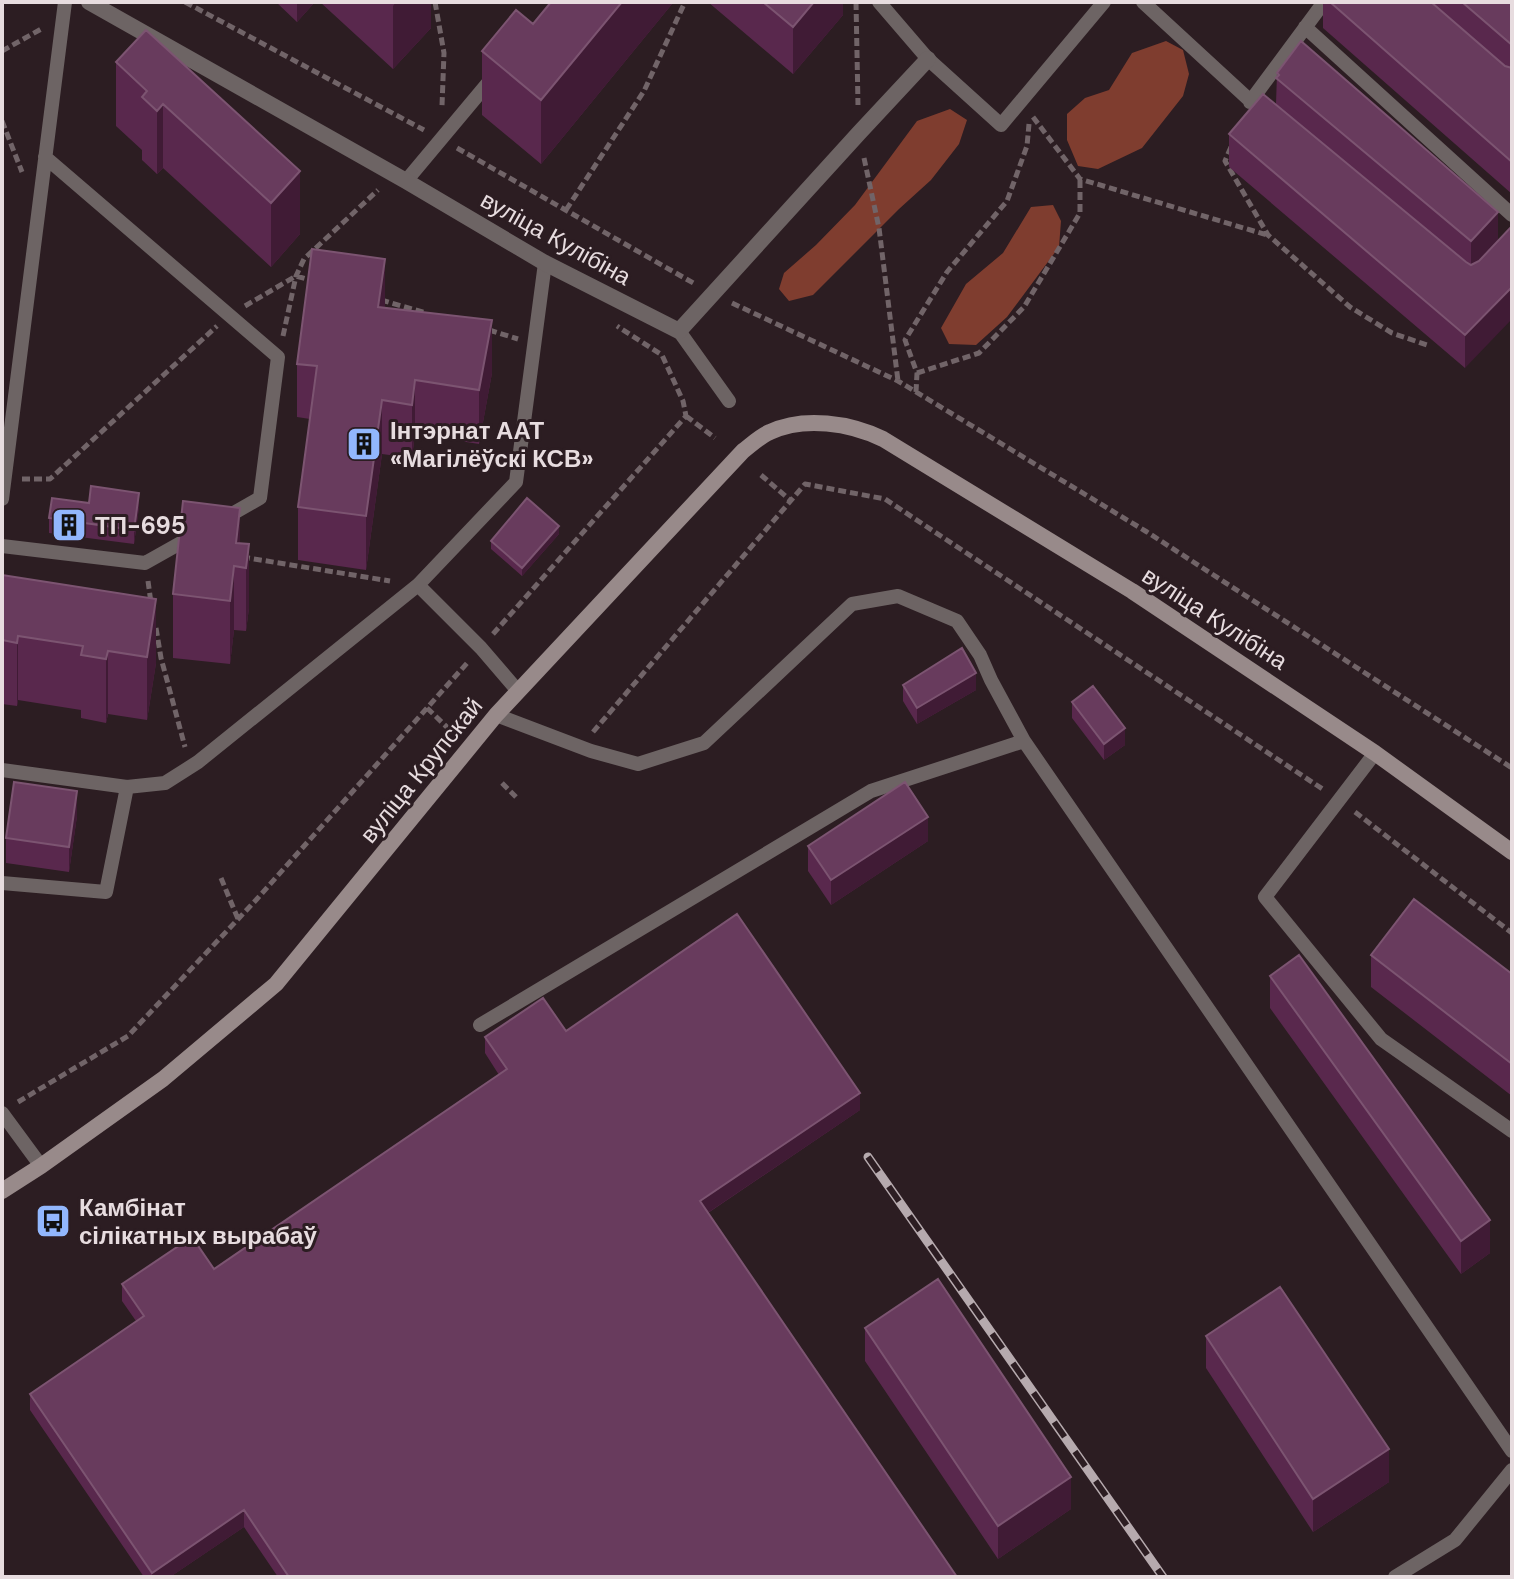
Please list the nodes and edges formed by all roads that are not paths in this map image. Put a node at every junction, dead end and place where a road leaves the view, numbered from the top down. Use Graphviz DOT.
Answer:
graph roads {
  1 [pos="89,2"];
  2 [pos="879,2"];
  3 [pos="1104,2"];
  4 [pos="1143,2"];
  5 [pos="1324,2"];
  6 [pos="64,9"];
  7 [pos="1305,27"];
  8 [pos="928,59"];
  9 [pos="498,70"];
  10 [pos="1250,102"];
  11 [pos="1285,131"];
  12 [pos="45,157"];
  13 [pos="400,178"];
  14 [pos="1512,215"];
  15 [pos="545,263"];
  16 [pos="679,331"];
  17 [pos="729,401"];
  18 [pos="883,439"];
  19 [pos="2,499"];
  20 [pos="2,546"];
  21 [pos="418,585"];
  22 [pos="518,691"];
  23 [pos="496,715"];
  24 [pos="1024,741"];
  25 [pos="1375,753"];
  26 [pos="2,770"];
  27 [pos="127,787"];
  28 [pos="1512,852"];
  29 [pos="2,883"];
  30 [pos="480,1025"];
  31 [pos="2,1113"];
  32 [pos="1512,1131"];
  33 [pos="41,1166"];
  34 [pos="2,1191"];
  35 [pos="1512,1451"];
  36 [pos="1512,1470"];
  37 [pos="1395,1577"];
  1 -- 13 [label="street, вуліца Кулібіна"];
  2 -- 8 [label="lane"];
  3 -- 8 [label="lane"];
  4 -- 10 [label="lane"];
  5 -- 7 [label="lane"];
  6 -- 12 [label="lane"];
  7 -- 10 [label="lane"];
  7 -- 14 [label="lane"];
  8 -- 16 [label="street"];
  9 -- 13 [label="lane"];
  10 -- 11 [label="lane"];
  12 -- 19 [label="lane"];
  12 -- 20 [label="lane"];
  13 -- 15 [label="street, вуліца Кулібіна"];
  15 -- 16 [label="street, вуліца Кулібіна"];
  15 -- 21 [label="lane"];
  16 -- 17 [label="lane"];
  18 -- 22 [label="main road, вуліца Крупскай"];
  18 -- 25 [label="main road, вуліца Кулібіна"];
  21 -- 22 [label="lane"];
  21 -- 27 [label="lane"];
  22 -- 23 [label="main road, вуліца Крупскай"];
  23 -- 24 [label="lane"];
  23 -- 33 [label="main road, вуліца Крупскай"];
  24 -- 30 [label="lane"];
  24 -- 35 [label="lane"];
  25 -- 28 [label="main road, вуліца Кулібіна"];
  25 -- 32 [label="lane"];
  26 -- 27 [label="lane"];
  27 -- 29 [label="lane"];
  31 -- 33 [label="lane"];
  33 -- 34 [label="main road, вуліца Крупскай"];
  36 -- 37 [label="lane"];
}
